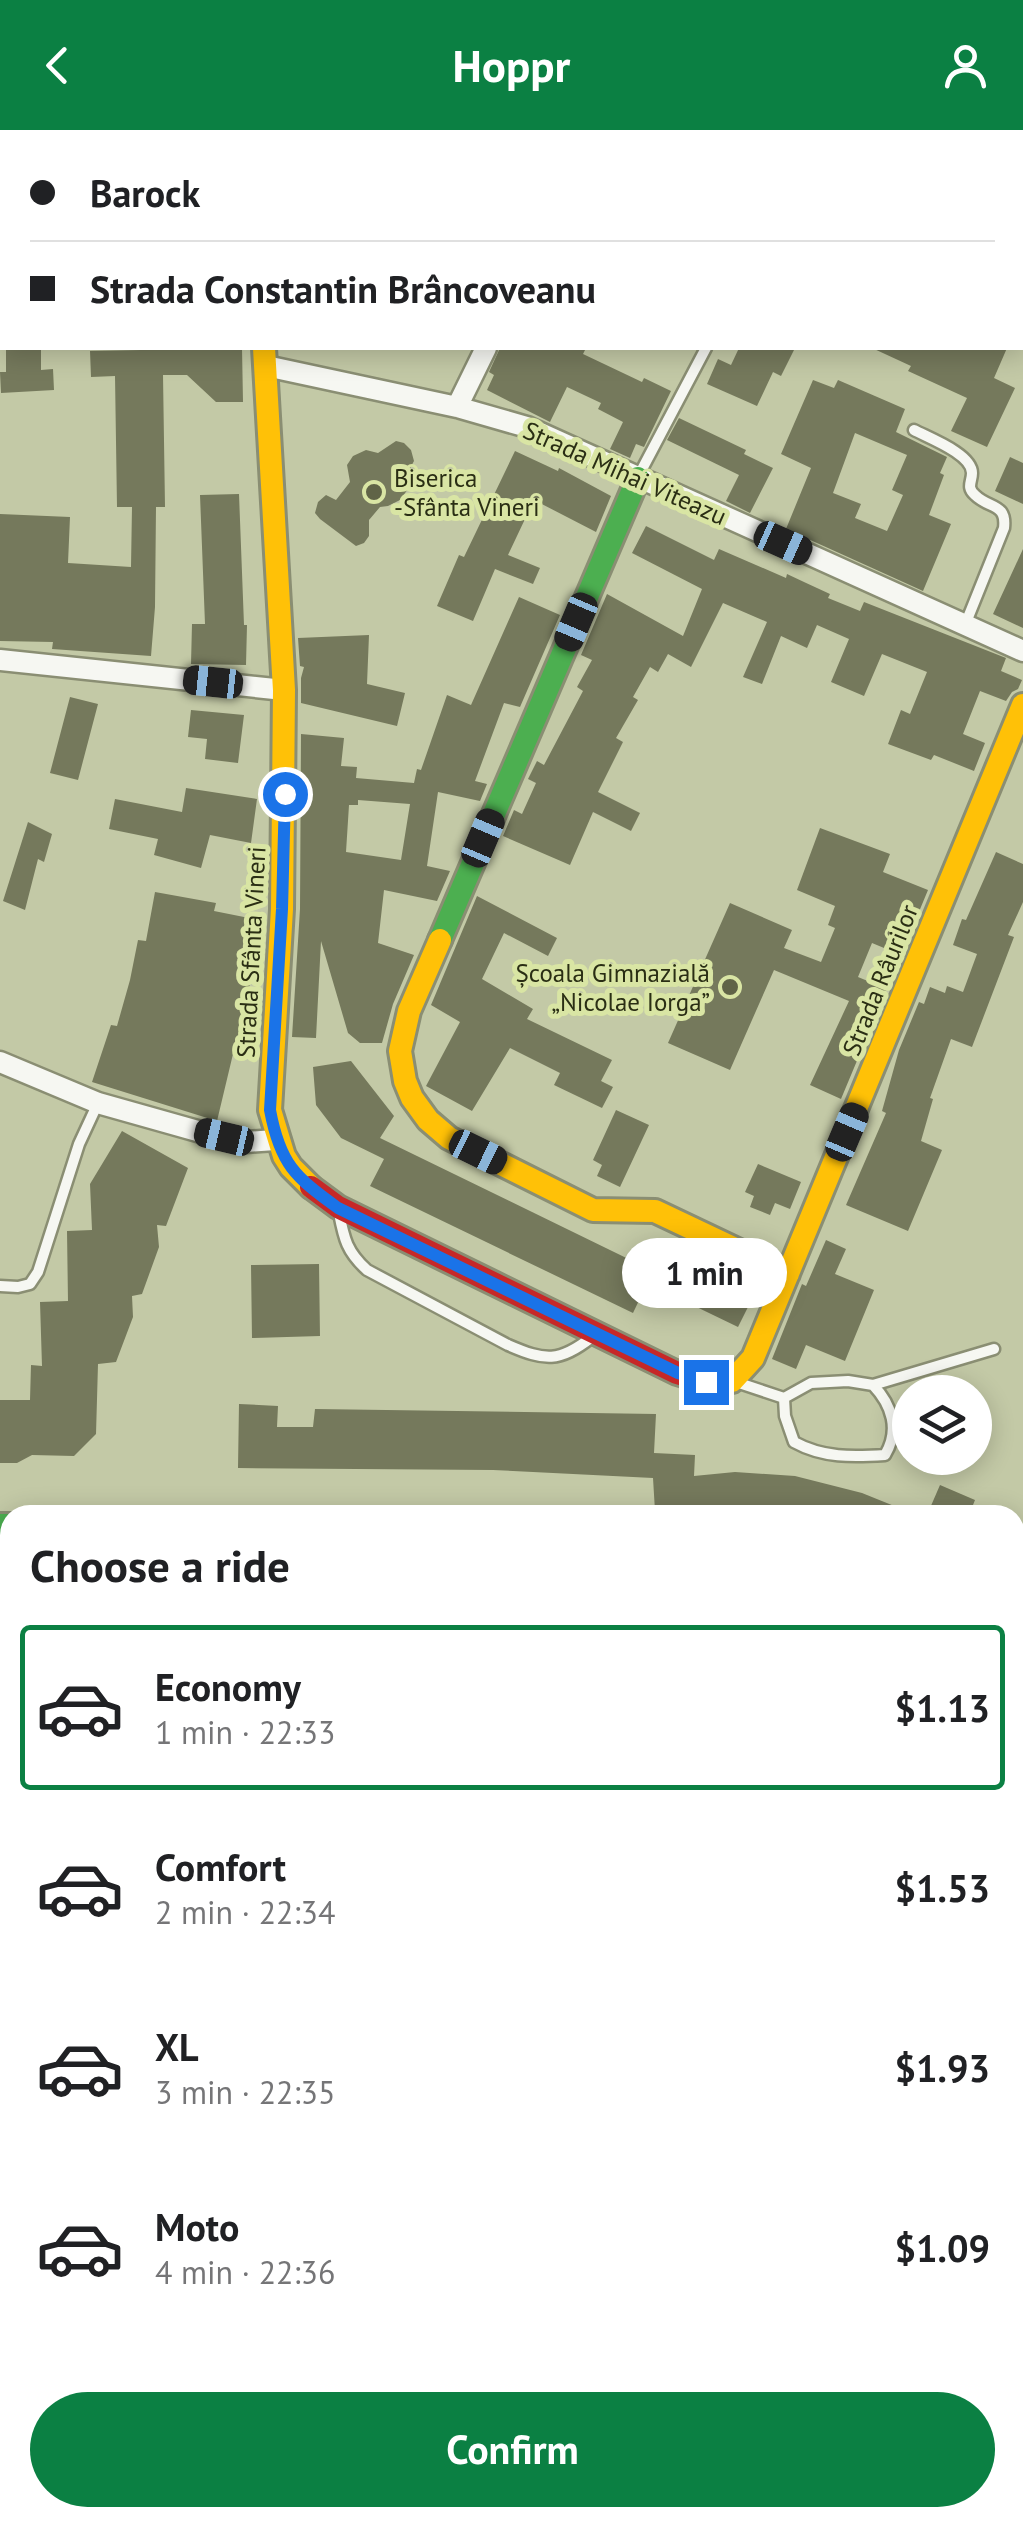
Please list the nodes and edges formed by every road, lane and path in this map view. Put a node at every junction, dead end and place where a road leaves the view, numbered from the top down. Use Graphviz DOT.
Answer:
graph roads {
  1 [pos="485,350"];
  2 [pos="705,350"];
  3 [pos="265,356"];
  4 [pos="457,407"];
  5 [pos="914,430"];
  6 [pos="638,478"];
  7 [pos="965,625"];
  8 [pos="1023,650"];
  9 [pos="0,660"];
  10 [pos="284,690"];
  11 [pos="1023,706"];
  12 [pos="0,1062"];
  13 [pos="98,1104"];
  14 [pos="276,1140"];
  15 [pos="338,1208"];
  16 [pos="788,1274"];
  17 [pos="0,1286"];
  18 [pos="596,1334"];
  19 [pos="994,1349"];
  20 [pos="732,1381"];
  21 [pos="873,1385"];
  22 [pos="784,1398"];
  1 -- 4 [label="street"];
  2 -- 6 [label="lane"];
  3 -- 4 [label="street, Strada Mihai Viteazu"];
  3 -- 10 [label="street, Strada Sfânta Vineri"];
  4 -- 6 [label="street, Strada Mihai Viteazu"];
  5 -- 7 [label="lane"];
  6 -- 7 [label="street, Strada Mihai Viteazu"];
  6 -- 16 [label="street"];
  7 -- 8 [label="street, Strada Mihai Viteazu"];
  9 -- 10 [label="street"];
  10 -- 14 [label="street, Strada Sfânta Vineri"];
  11 -- 16 [label="street, Strada Râurilor"];
  12 -- 13 [label="street"];
  13 -- 14 [label="street"];
  13 -- 17 [label="lane"];
  14 -- 15 [label="street"];
  15 -- 18 [label="street"];
  15 -- 18 [label="lane"];
  16 -- 20 [label="street, Strada Râurilor"];
  18 -- 20 [label="street"];
  19 -- 21 [label="lane"];
  20 -- 22 [label="lane"];
  21 -- 22 [label="lane"];
  21 -- 22 [label="lane"];
}
